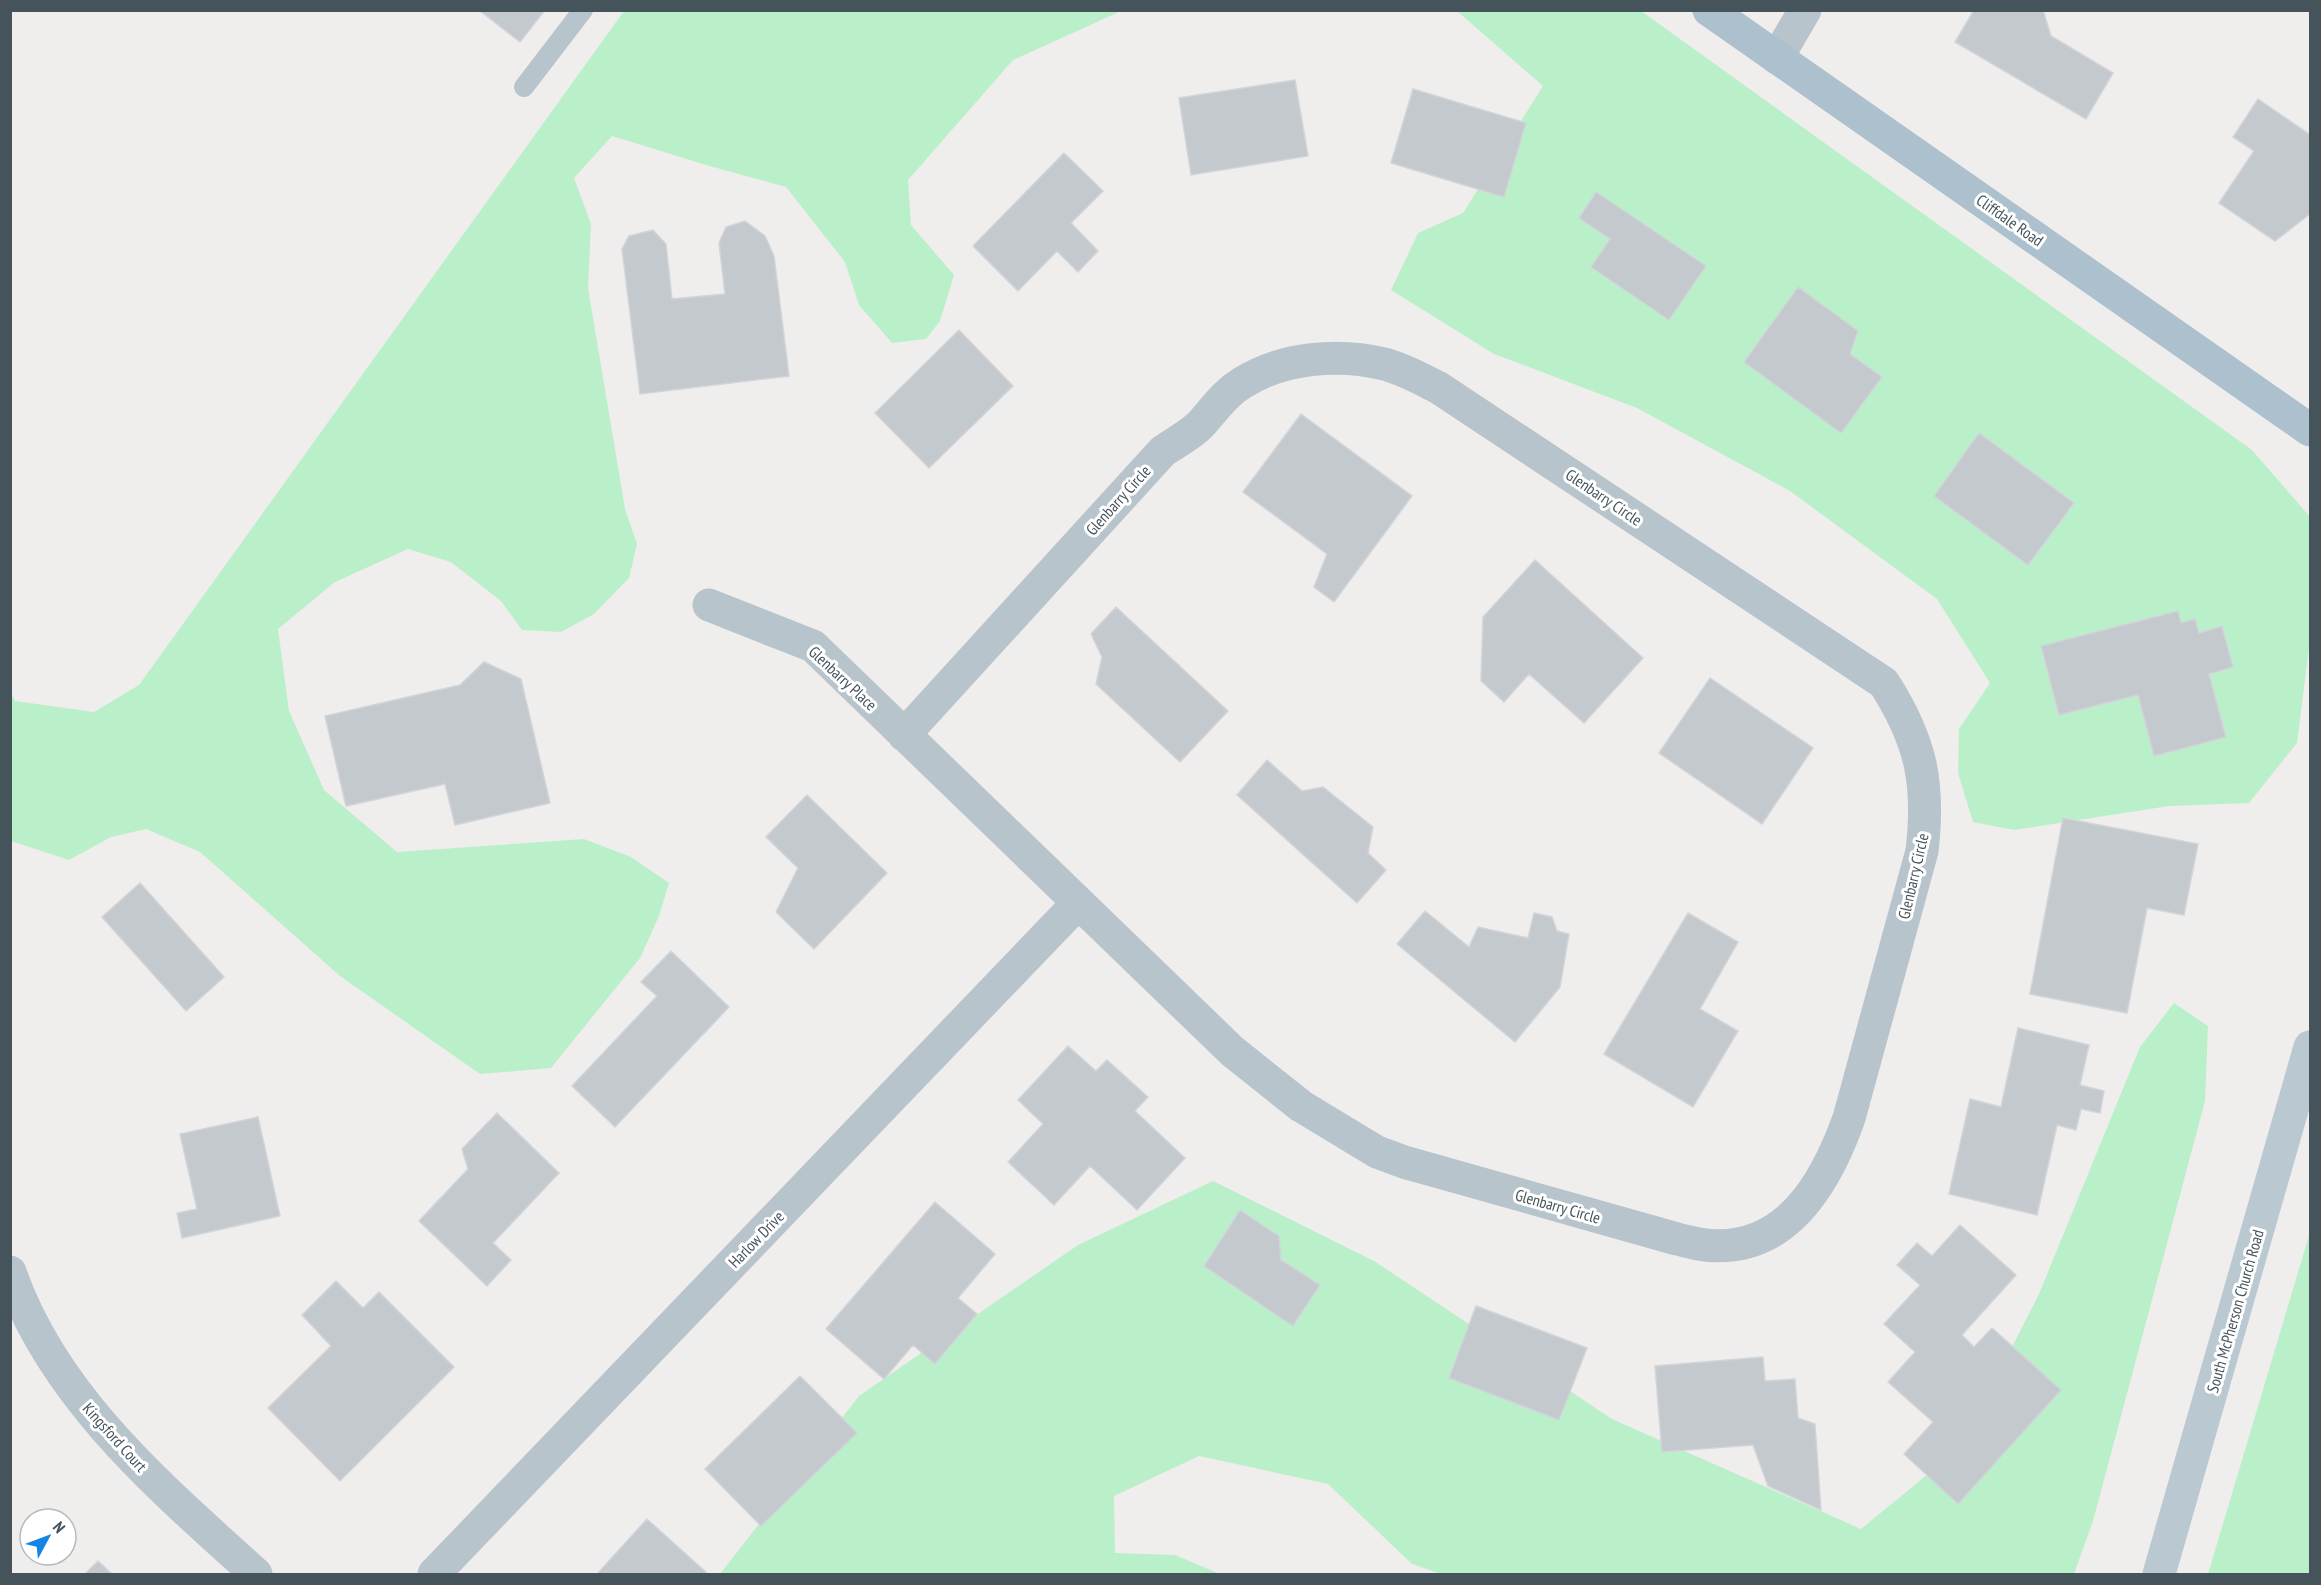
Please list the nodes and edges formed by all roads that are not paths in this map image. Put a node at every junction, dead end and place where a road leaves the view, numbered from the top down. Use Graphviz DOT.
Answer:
graph roads {
  1 [pos="583,10"];
  2 [pos="1709,10"];
  3 [pos="1805,10"];
  4 [pos="1777,58"];
  5 [pos="524,87"];
  6 [pos="2310,430"];
  7 [pos="709,605"];
  8 [pos="904,735"];
  9 [pos="1078,903"];
  10 [pos="2310,1047"];
  11 [pos="10,1272"];
  12 [pos="256,1575"];
  13 [pos="434,1575"];
  14 [pos="2159,1575"];
  1 -- 5 [label="lane"];
  2 -- 4 [label="main road, Cliffdale Road"];
  3 -- 4 [label="street"];
  4 -- 6 [label="main road, Cliffdale Road"];
  7 -- 8 [label="street, Glenbarry Place"];
  8 -- 9 [label="street, Glenbarry Circle"];
  8 -- 9 [label="street, Glenbarry Circle"];
  9 -- 13 [label="street, Harlow Drive"];
  10 -- 14 [label="main road, South McPherson Church Road"];
  11 -- 12 [label="street, Kingsford Court"];
}
